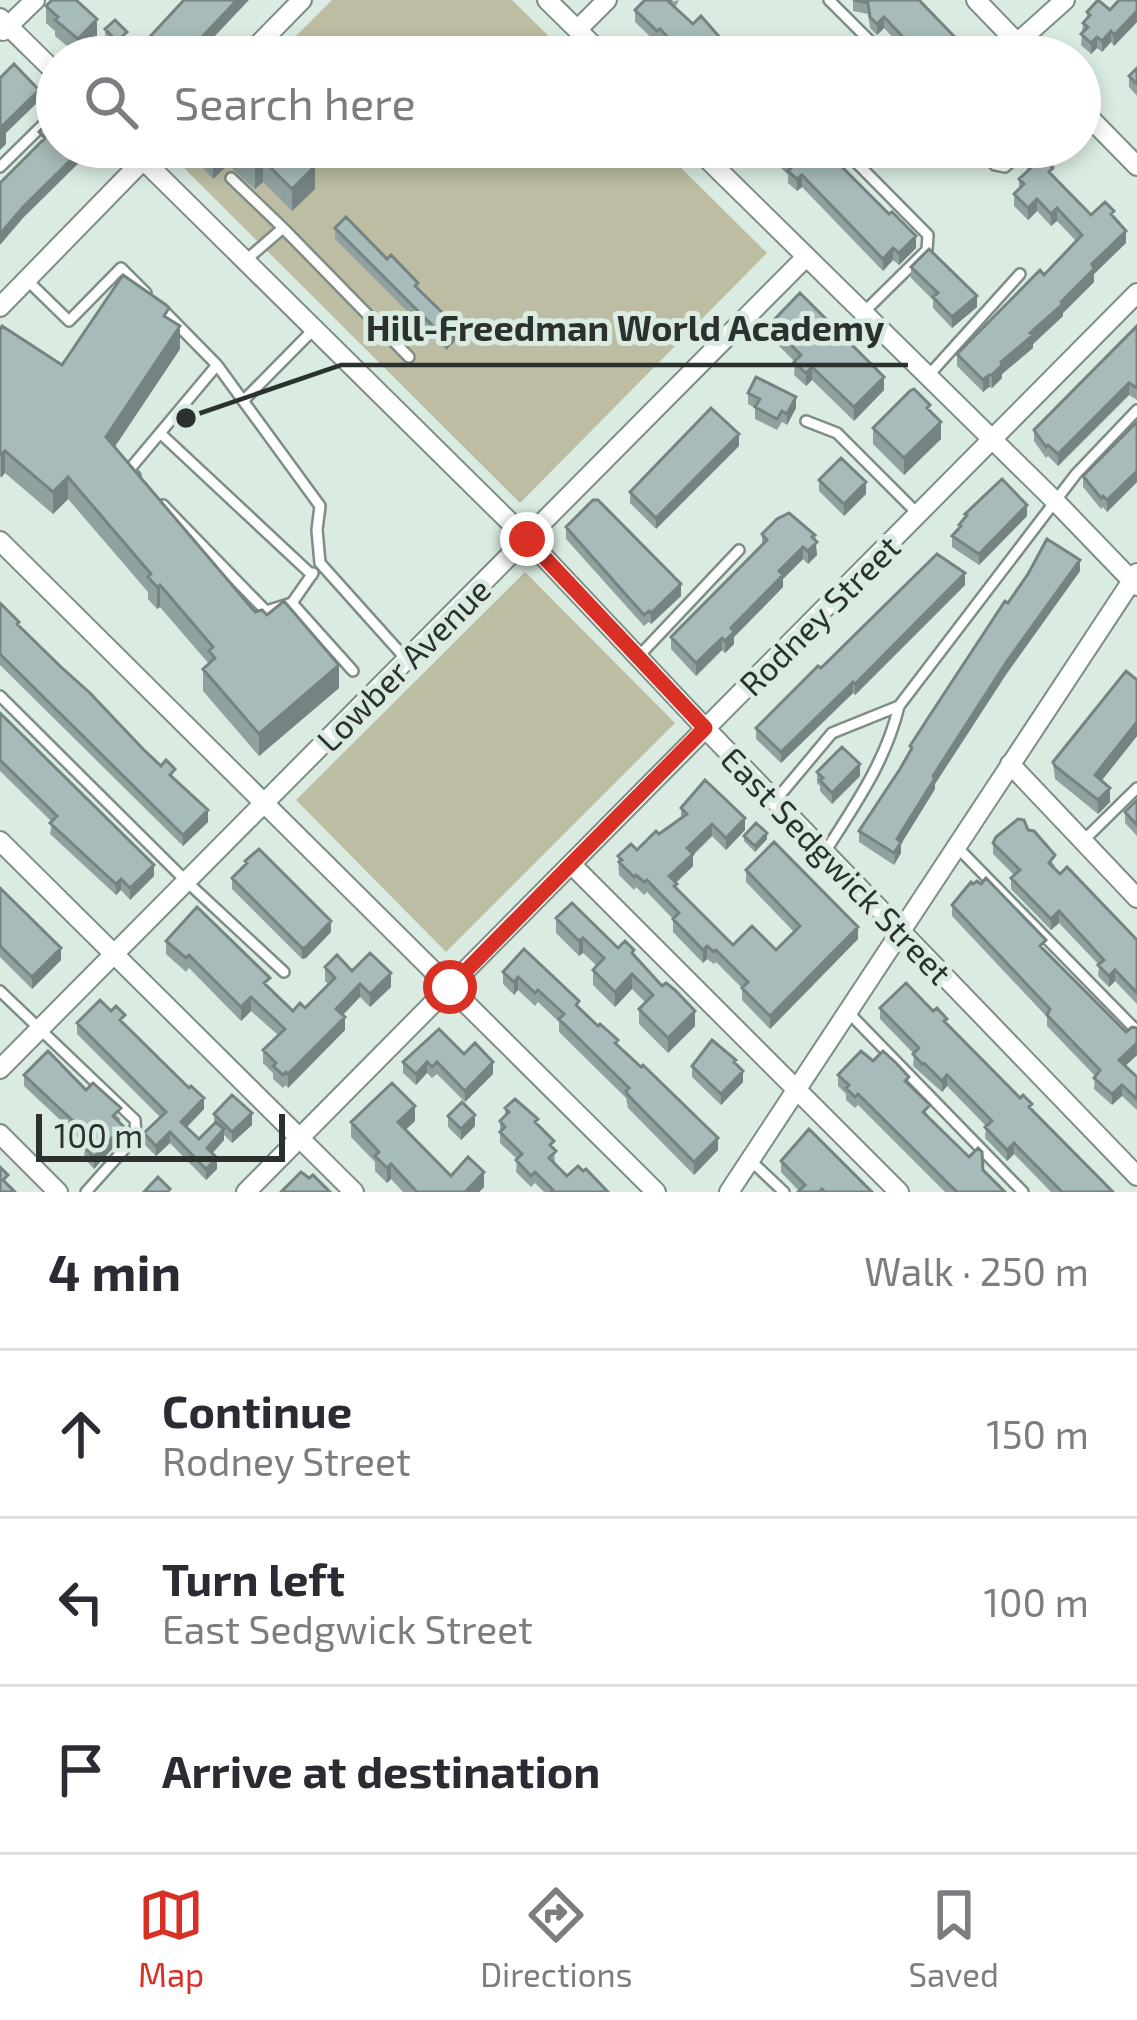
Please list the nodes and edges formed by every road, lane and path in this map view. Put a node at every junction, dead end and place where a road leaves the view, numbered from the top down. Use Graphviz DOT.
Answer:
graph roads {
  1 [pos="34,0"];
  2 [pos="302,0"];
  3 [pos="547,0"];
  4 [pos="607,0"];
  5 [pos="829,0"];
  6 [pos="976,0"];
  7 [pos="1065,0"];
  8 [pos="3,26"];
  9 [pos="577,30"];
  10 [pos="267,36"];
  11 [pos="583,36"];
  12 [pos="865,36"];
  13 [pos="1011,36"];
  14 [pos="1035,36"];
  15 [pos="36,55"];
  16 [pos="1101,129"];
  17 [pos="36,132"];
  18 [pos="1137,166"];
  19 [pos="0,167"];
  20 [pos="128,168"];
  21 [pos="159,168"];
  22 [pos="716,168"];
  23 [pos="862,168"];
  24 [pos="231,178"];
  25 [pos="284,227"];
  26 [pos="806,257"];
  27 [pos="246,260"];
  28 [pos="1020,274"];
  29 [pos="27,280"];
  30 [pos="1137,293"];
  31 [pos="0,307"];
  32 [pos="863,313"];
  33 [pos="315,328"];
  34 [pos="409,357"];
  35 [pos="217,365"];
  36 [pos="928,376"];
  37 [pos="243,401"];
  38 [pos="1137,410"];
  39 [pos="806,421"];
  40 [pos="160,433"];
  41 [pos="990,440"];
  42 [pos="144,485"];
  43 [pos="160,501"];
  44 [pos="1055,501"];
  45 [pos="919,515"];
  46 [pos="527,539"];
  47 [pos="0,542"];
  48 [pos="739,550"];
  49 [pos="320,563"];
  50 [pos="312,575"];
  51 [pos="1135,580"];
  52 [pos="292,604"];
  53 [pos="638,657"];
  54 [pos="407,659"];
  55 [pos="353,671"];
  56 [pos="0,696"];
  57 [pos="899,706"];
  58 [pos="705,728"];
  59 [pos="1010,764"];
  60 [pos="1137,788"];
  61 [pos="776,801"];
  62 [pos="264,803"];
  63 [pos="0,841"];
  64 [pos="1082,842"];
  65 [pos="957,847"];
  66 [pos="825,852"];
  67 [pos="572,865"];
  68 [pos="186,881"];
  69 [pos="1137,898"];
  70 [pos="901,931"];
  71 [pos="113,953"];
  72 [pos="284,972"];
  73 [pos="450,987"];
  74 [pos="0,991"];
  75 [pos="849,1013"];
  76 [pos="39,1031"];
  77 [pos="1137,1031"];
  78 [pos="0,1070"];
  79 [pos="797,1090"];
  80 [pos="0,1134"];
  81 [pos="300,1137"];
  82 [pos="750,1160"];
  83 [pos="1137,1176"];
  84 [pos="58,1192"];
  85 [pos="86,1192"];
  86 [pos="246,1192"];
  87 [pos="354,1192"];
  88 [pos="656,1192"];
  89 [pos="729,1192"];
  90 [pos="784,1192"];
  91 [pos="899,1192"];
  92 [pos="1024,1192"];
  1 -- 8 [label="street"];
  2 -- 10 [label="street"];
  3 -- 9 [label="street"];
  4 -- 9 [label="street"];
  5 -- 12 [label="lane"];
  6 -- 13 [label="street"];
  7 -- 14 [label="street"];
  8 -- 15 [label="street"];
  9 -- 11 [label="street"];
  16 -- 18 [label="street"];
  17 -- 19 [label="lane"];
  20 -- 29 [label="street"];
  21 -- 27 [label="street, East Sedgwick Street"];
  22 -- 26 [label="street"];
  23 -- 32 [label="lane"];
  24 -- 25 [label="lane"];
  25 -- 27 [label="lane"];
  25 -- 34 [label="lane"];
  26 -- 32 [label="street"];
  26 -- 46 [label="street, Lowber Avenue"];
  27 -- 33 [label="street, East Sedgwick Street"];
  28 -- 36 [label="lane"];
  29 -- 31 [label="street"];
  29 -- 35 [label="lane"];
  30 -- 41 [label="street, Rodney Street"];
  32 -- 36 [label="street"];
  33 -- 37 [label="lane"];
  33 -- 46 [label="street, East Sedgwick Street"];
  35 -- 37 [label="lane"];
  35 -- 40 [label="lane"];
  36 -- 41 [label="street"];
  37 -- 49 [label="lane"];
  38 -- 44 [label="lane"];
  39 -- 45 [label="lane"];
  40 -- 42 [label="lane"];
  40 -- 50 [label="lane"];
  41 -- 44 [label="street"];
  41 -- 45 [label="street, Rodney Street"];
  43 -- 52 [label="lane"];
  44 -- 51 [label="street"];
  44 -- 57 [label="lane"];
  45 -- 58 [label="street, Rodney Street"];
  46 -- 53 [label="street, East Sedgwick Street"];
  46 -- 54 [label="street, Lowber Avenue"];
  47 -- 62 [label="street"];
  48 -- 53 [label="lane"];
  49 -- 50 [label="lane"];
  49 -- 54 [label="lane"];
  50 -- 52 [label="lane"];
  51 -- 59 [label="street"];
  52 -- 55 [label="lane"];
  53 -- 58 [label="street, East Sedgwick Street"];
  54 -- 62 [label="street, Lowber Avenue"];
  56 -- 68 [label="lane"];
  57 -- 61 [label="lane"];
  57 -- 66 [label="lane"];
  58 -- 61 [label="street, East Sedgwick Street"];
  58 -- 67 [label="street, Rodney Street"];
  59 -- 64 [label="street"];
  59 -- 65 [label="street"];
  60 -- 64 [label="lane"];
  61 -- 66 [label="street, East Sedgwick Street"];
  62 -- 68 [label="street, Lowber Avenue"];
  62 -- 73 [label="street"];
  63 -- 71 [label="street"];
  64 -- 69 [label="street"];
  65 -- 70 [label="street"];
  65 -- 77 [label="lane"];
  66 -- 70 [label="street, East Sedgwick Street"];
  67 -- 73 [label="street, Rodney Street"];
  67 -- 79 [label="street"];
  68 -- 71 [label="street, Lowber Avenue"];
  68 -- 72 [label="lane"];
  70 -- 75 [label="street"];
  70 -- 83 [label="street, East Sedgwick Street"];
  71 -- 76 [label="street, Lowber Avenue"];
  71 -- 81 [label="street"];
  73 -- 81 [label="street, Rodney Street"];
  73 -- 88 [label="street"];
  74 -- 76 [label="lane"];
  75 -- 79 [label="street"];
  75 -- 92 [label="lane"];
  76 -- 78 [label="street, Lowber Avenue"];
  76 -- 85 [label="lane"];
  79 -- 82 [label="street"];
  79 -- 91 [label="street"];
  80 -- 84 [label="street"];
  81 -- 86 [label="street, Rodney Street"];
  81 -- 87 [label="street"];
  82 -- 89 [label="street"];
  82 -- 90 [label="lane"];
}
